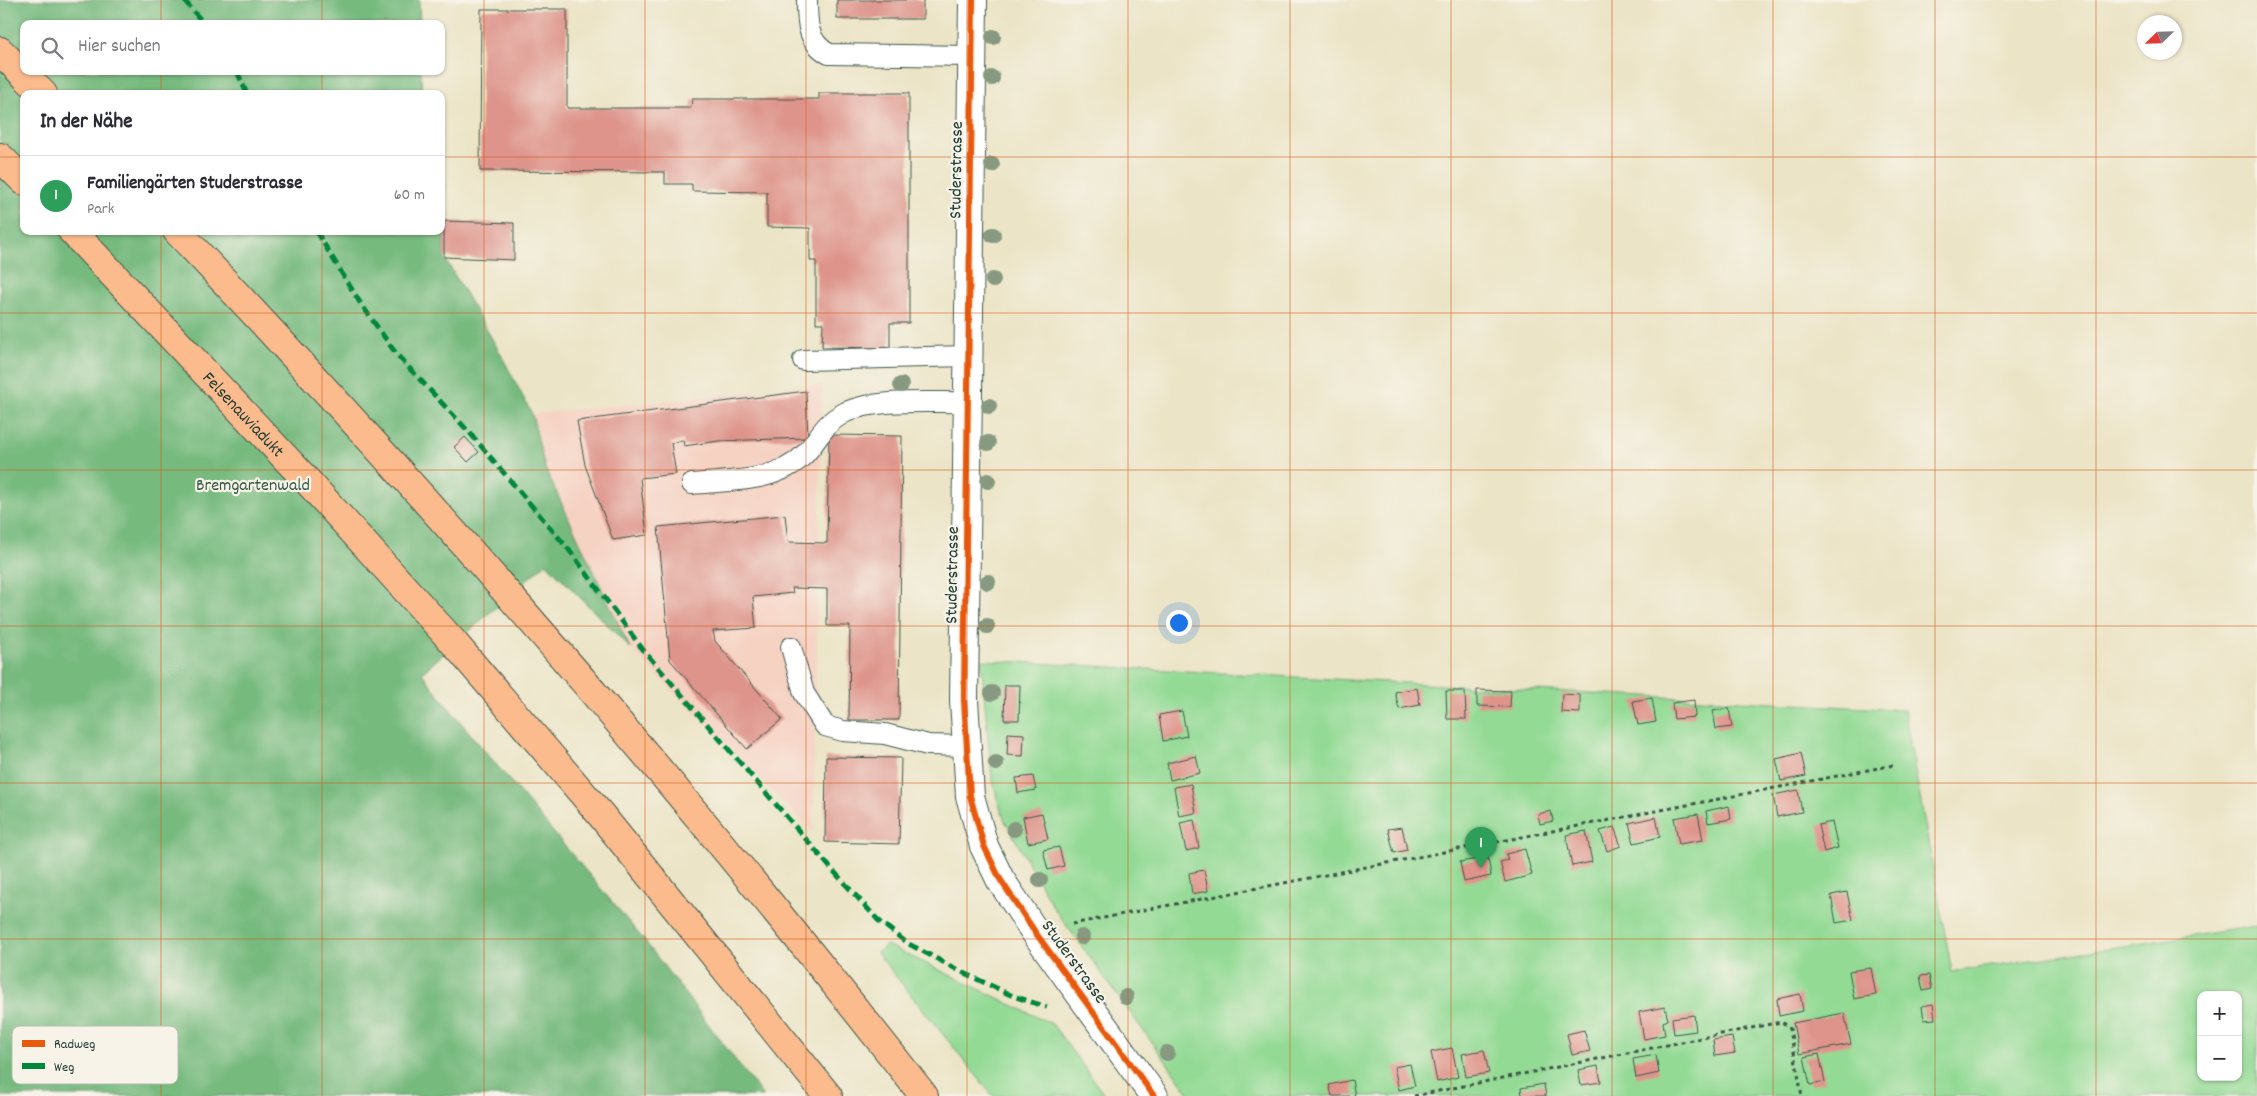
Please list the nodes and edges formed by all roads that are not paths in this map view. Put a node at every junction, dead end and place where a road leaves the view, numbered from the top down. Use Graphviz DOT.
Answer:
graph roads {
  1 [pos="807,0"];
  2 [pos="973,0"];
  3 [pos="0,51"];
  4 [pos="972,56"];
  5 [pos="20,71"];
  6 [pos="24,75"];
  7 [pos="39,90"];
  8 [pos="0,157"];
  9 [pos="20,177"];
  10 [pos="76,235"];
  11 [pos="181,235"];
  12 [pos="968,356"];
  13 [pos="804,360"];
  14 [pos="968,402"];
  15 [pos="692,484"];
  16 [pos="791,647"];
  17 [pos="966,746"];
  18 [pos="828,1096"];
  19 [pos="924,1096"];
  20 [pos="1154,1096"];
  1 -- 4 [label="lane"];
  2 -- 4 [label="street, Studerstrasse"];
  3 -- 5 [label="highway"];
  4 -- 12 [label="street, Studerstrasse"];
  6 -- 7 [label="highway"];
  8 -- 9 [label="highway"];
  10 -- 18 [label="highway, Felsenauviadukt"];
  11 -- 19 [label="highway"];
  12 -- 13 [label="lane"];
  12 -- 14 [label="street, Studerstrasse"];
  14 -- 15 [label="lane"];
  14 -- 17 [label="street, Studerstrasse"];
  16 -- 17 [label="lane"];
  17 -- 20 [label="street, Studerstrasse"];
}
